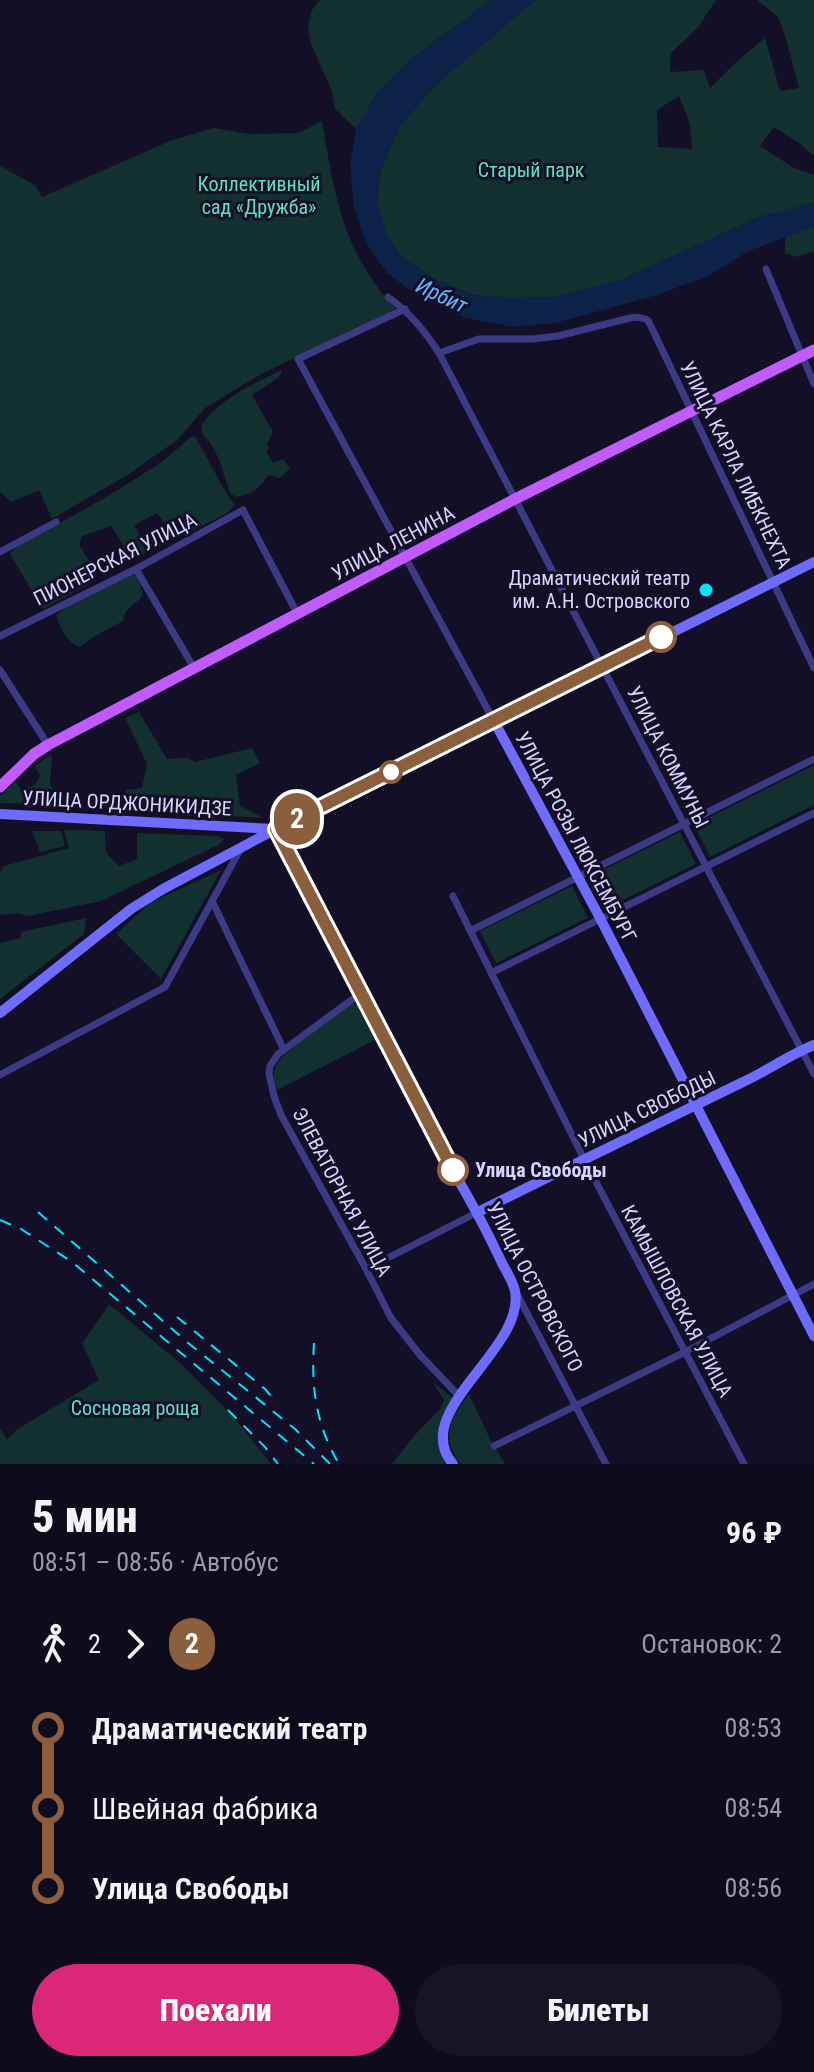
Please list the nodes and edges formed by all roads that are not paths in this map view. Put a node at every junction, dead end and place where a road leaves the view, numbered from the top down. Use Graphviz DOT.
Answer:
graph roads {
  1 [pos="766,269"];
  2 [pos="388,297"];
  3 [pos="405,309"];
  4 [pos="814,350"];
  5 [pos="439,353"];
  6 [pos="801,356"];
  7 [pos="814,384"];
  8 [pos="692,412"];
  9 [pos="515,499"];
  10 [pos="56,522"];
  11 [pos="0,552"];
  12 [pos="406,557"];
  13 [pos="814,562"];
  14 [pos="136,569"];
  15 [pos="774,581"];
  16 [pos="297,613"];
  17 [pos="0,636"];
  18 [pos="603,666"];
  19 [pos="194,668"];
  20 [pos="814,668"];
  21 [pos="0,670"];
  22 [pos="494,721"];
  23 [pos="48,745"];
  24 [pos="814,759"];
  25 [pos="0,787"];
  26 [pos="814,813"];
  27 [pos="0,814"];
  28 [pos="684,823"];
  29 [pos="276,829"];
  30 [pos="241,848"];
  31 [pos="706,868"];
  32 [pos="577,877"];
  33 [pos="453,896"];
  34 [pos="212,901"];
  35 [pos="600,918"];
  36 [pos="470,931"];
  37 [pos="491,973"];
  38 [pos="361,993"];
  39 [pos="0,1013"];
  40 [pos="814,1045"];
  41 [pos="284,1050"];
  42 [pos="802,1050"];
  43 [pos="814,1074"];
  44 [pos="0,1075"];
  45 [pos="695,1104"];
  46 [pos="584,1159"];
  47 [pos="478,1212"];
  48 [pos="366,1269"];
  49 [pos="814,1284"];
  50 [pos="515,1290"];
  51 [pos="793,1295"];
  52 [pos="814,1336"];
  53 [pos="685,1352"];
  54 [pos="460,1397"];
  55 [pos="574,1405"];
  56 [pos="494,1446"];
  57 [pos="453,1464"];
  58 [pos="606,1464"];
  59 [pos="744,1464"];
  1 -- 6 [label="street"];
  2 -- 3 [label="street, УЛИЦА КОММУНЫ"];
  3 -- 5 [label="street, УЛИЦА КОММУНЫ"];
  3 -- 12 [label="street, УЛИЦА РОЗЫ ЛЮКСЕМБУРГ"];
  4 -- 6 [label="main road, УЛИЦА ЛЕНИНА"];
  5 -- 8 [label="street, УЛИЦА КАРЛА ЛИБКНЕХТА"];
  5 -- 9 [label="street, УЛИЦА КОММУНЫ"];
  6 -- 7 [label="street"];
  6 -- 8 [label="main road, УЛИЦА ЛЕНИНА"];
  8 -- 9 [label="main road, УЛИЦА ЛЕНИНА"];
  8 -- 15 [label="street, УЛИЦА КАРЛА ЛИБКНЕХТА"];
  9 -- 12 [label="main road, УЛИЦА ЛЕНИНА"];
  9 -- 18 [label="street, УЛИЦА КОММУНЫ"];
  10 -- 11 [label="street"];
  12 -- 16 [label="main road, УЛИЦА ЛЕНИНА"];
  12 -- 22 [label="street, УЛИЦА РОЗЫ ЛЮКСЕМБУРГ"];
  13 -- 15 [label="street, УЛИЦА ОРДЖОНИКИДЗЕ"];
  14 -- 16 [label="street, ПИОНЕРСКАЯ УЛИЦА"];
  14 -- 17 [label="street, ПИОНЕРСКАЯ УЛИЦА"];
  14 -- 19 [label="street"];
  15 -- 18 [label="street, УЛИЦА ОРДЖОНИКИДЗЕ"];
  15 -- 20 [label="street, УЛИЦА КАРЛА ЛИБКНЕХТА"];
  16 -- 19 [label="main road, УЛИЦА ЛЕНИНА"];
  18 -- 22 [label="street, УЛИЦА ОРДЖОНИКИДЗЕ"];
  18 -- 28 [label="street, УЛИЦА КОММУНЫ"];
  19 -- 23 [label="main road, УЛИЦА ЛЕНИНА"];
  21 -- 23 [label="street"];
  22 -- 29 [label="street, УЛИЦА ОРДЖОНИКИДЗЕ"];
  22 -- 32 [label="street, УЛИЦА РОЗЫ ЛЮКСЕМБУРГ"];
  23 -- 25 [label="main road, УЛИЦА ЛЕНИНА"];
  24 -- 28 [label="street"];
  26 -- 31 [label="street"];
  27 -- 29 [label="street, УЛИЦА ОРДЖОНИКИДЗЕ"];
  28 -- 31 [label="street, УЛИЦА КОММУНЫ"];
  28 -- 32 [label="street"];
  29 -- 30 [label="street"];
  29 -- 38 [label="street, УЛИЦА ОСТРОВСКОГО"];
  30 -- 34 [label="street"];
  30 -- 39 [label="street"];
  31 -- 35 [label="street"];
  31 -- 42 [label="street, УЛИЦА КОММУНЫ"];
  32 -- 35 [label="street, УЛИЦА РОЗЫ ЛЮКСЕМБУРГ"];
  32 -- 36 [label="street"];
  33 -- 36 [label="street, КАМЫШЛОВСКАЯ УЛИЦА"];
  34 -- 41 [label="street"];
  34 -- 44 [label="street"];
  35 -- 37 [label="street"];
  35 -- 45 [label="street, УЛИЦА РОЗЫ ЛЮКСЕМБУРГ"];
  36 -- 37 [label="street, КАМЫШЛОВСКАЯ УЛИЦА"];
  37 -- 46 [label="street, КАМЫШЛОВСКАЯ УЛИЦА"];
  38 -- 41 [label="street"];
  38 -- 47 [label="street, УЛИЦА ОСТРОВСКОГО"];
  40 -- 42 [label="street, УЛИЦА СВОБОДЫ"];
  41 -- 48 [label="street, ЭЛЕВАТОРНАЯ УЛИЦА"];
  42 -- 43 [label="street, УЛИЦА КОММУНЫ"];
  42 -- 45 [label="street, УЛИЦА СВОБОДЫ"];
  45 -- 46 [label="street, УЛИЦА СВОБОДЫ"];
  45 -- 51 [label="street, УЛИЦА РОЗЫ ЛЮКСЕМБУРГ"];
  46 -- 47 [label="street, УЛИЦА СВОБОДЫ"];
  46 -- 53 [label="street, КАМЫШЛОВСКАЯ УЛИЦА"];
  47 -- 48 [label="street, УЛИЦА СВОБОДЫ"];
  47 -- 50 [label="street, УЛИЦА ОСТРОВСКОГО"];
  48 -- 54 [label="street, ЭЛЕВАТОРНАЯ УЛИЦА"];
  49 -- 51 [label="street"];
  50 -- 54 [label="street"];
  50 -- 55 [label="street, УЛИЦА ОСТРОВСКОГО"];
  51 -- 52 [label="street, УЛИЦА РОЗЫ ЛЮКСЕМБУРГ"];
  51 -- 53 [label="street"];
  53 -- 55 [label="street"];
  53 -- 59 [label="street, КАМЫШЛОВСКАЯ УЛИЦА"];
  54 -- 57 [label="street"];
  55 -- 56 [label="street"];
  55 -- 58 [label="street, УЛИЦА ОСТРОВСКОГО"];
}
